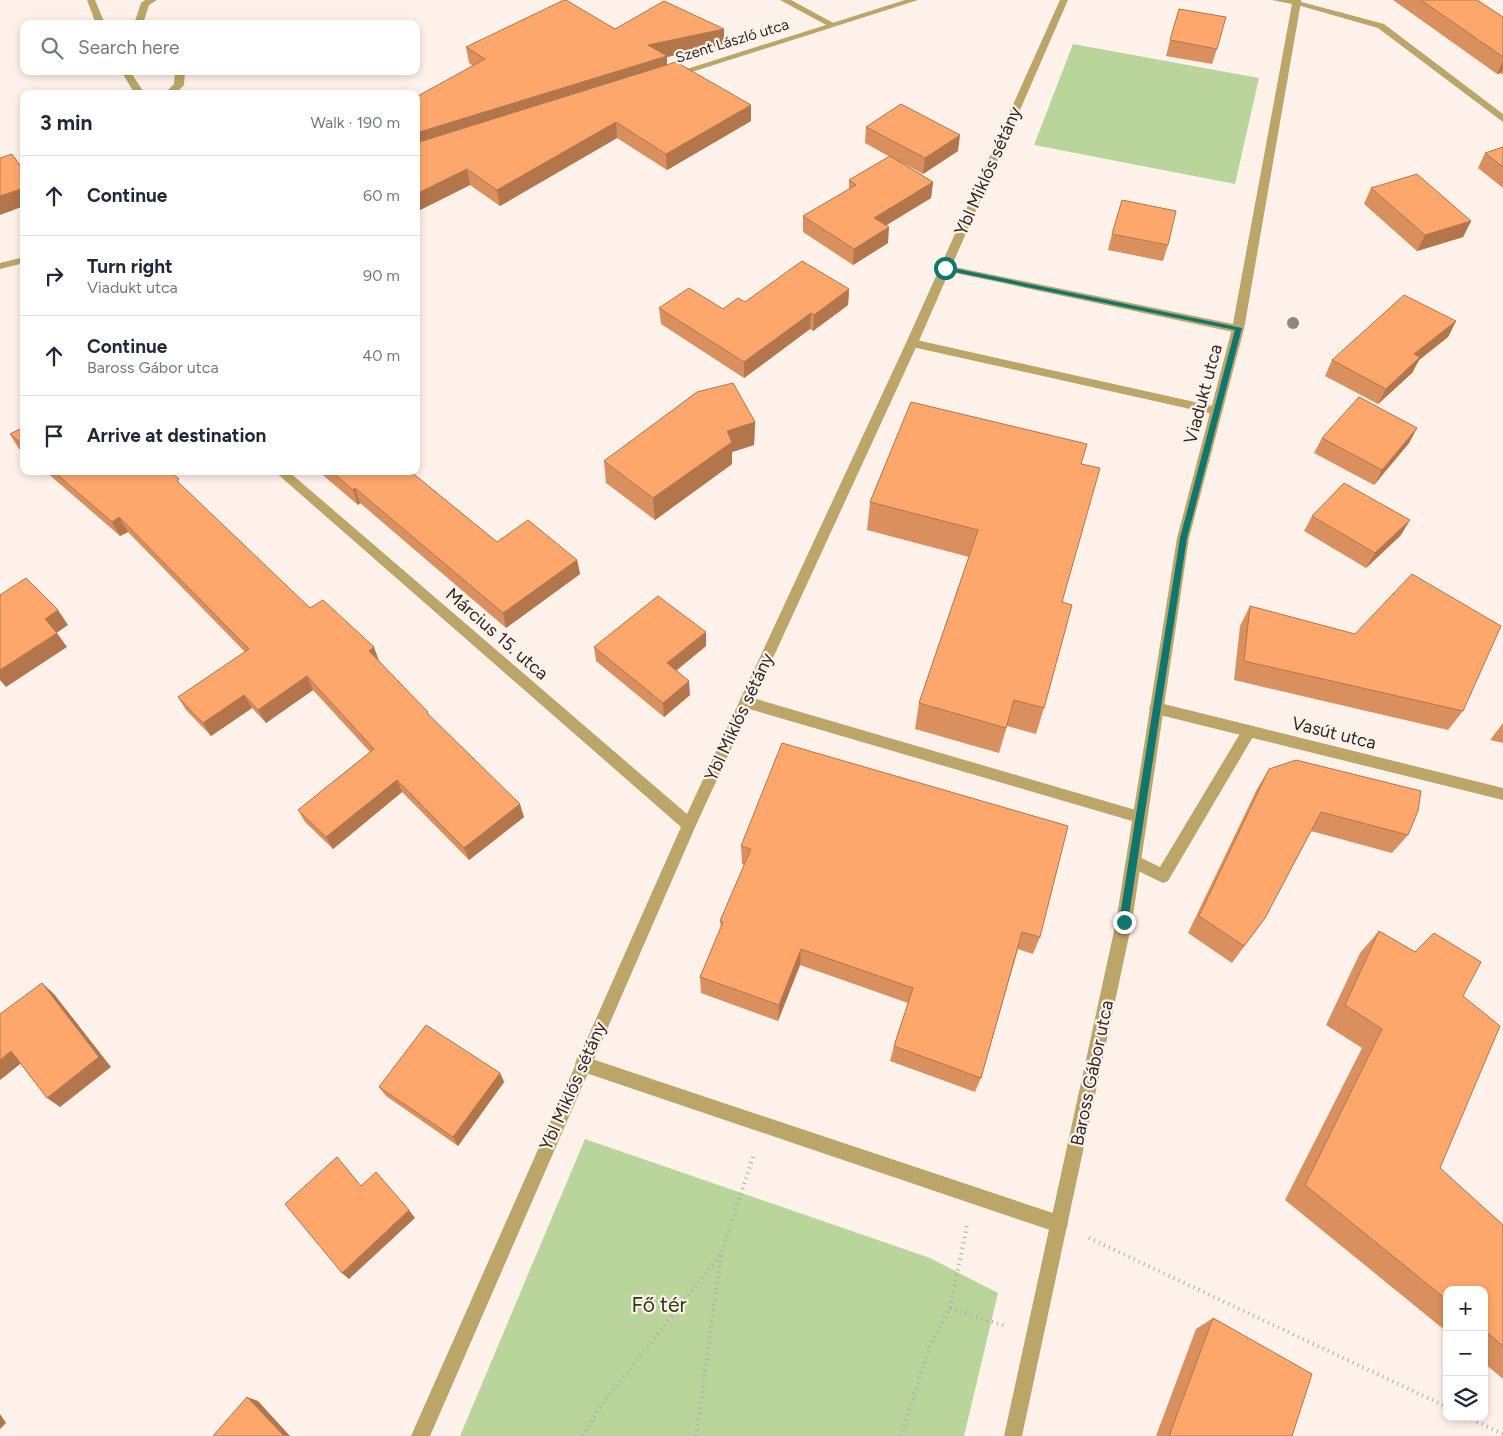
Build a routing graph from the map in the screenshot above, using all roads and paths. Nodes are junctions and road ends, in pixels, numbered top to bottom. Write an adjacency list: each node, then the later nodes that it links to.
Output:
1 (91, 0): 8 (street)
2 (154, 0): 9 (street)
3 (784, 0): 10 (street)
4 (914, 0): 10 (street, Szent László utca)
5 (1064, 0): 19 (street, Ybl Miklós sétány)
6 (1276, 0): 7 (street)
7 (1297, 1): 16 (street); 20 (street, Viadukt utca)
8 (100, 20)
9 (140, 20)
10 (833, 25): 13 (street, Szent László utca)
11 (128, 75): 14 (street)
12 (180, 75): 15 (street)
13 (661, 79)
14 (137, 90)
15 (173, 90)
16 (1503, 119)
17 (20, 261): 18 (street)
18 (0, 266)
19 (945, 268): 20 (street); 21 (street, Ybl Miklós sétány)
20 (1238, 328): 22 (street, Viadukt utca)
21 (912, 343): 22 (street); 24 (street, Ybl Miklós sétány)
22 (1217, 411): 25 (street, Viadukt utca)
23 (285, 475): 29 (street, Március 15. utca)
24 (746, 702): 28 (street); 29 (street, Ybl Miklós sétány)
25 (1156, 708): 26 (street, Vasút utca); 28 (street, Baross Gábor utca)
26 (1249, 731): 27 (street, Vasút utca); 30 (street)
27 (1503, 794)
28 (1140, 817): 30 (street, Baross Gábor utca)
29 (689, 825): 31 (street, Ybl Miklós sétány)
30 (1133, 861): 34 (street, Baross Gábor utca)
31 (583, 1064): 32 (street); 41 (street, Ybl Miklós sétány)
32 (763, 1124): 33 (street); 35 (path)
33 (973, 1196): 34 (street); 36 (path)
34 (1059, 1224): 37 (street, Baross Gábor utca); 38 (path)
35 (721, 1254): 42 (path); 43 (path)
36 (950, 1308): 37 (path); 44 (path)
37 (1034, 1335): 45 (street, Baross Gábor utca)
38 (1443, 1406)
39 (1476, 1421): 40 (path)
40 (1503, 1434)
41 (420, 1436)
42 (583, 1436)
43 (696, 1436)
44 (901, 1436)
45 (1013, 1436)

